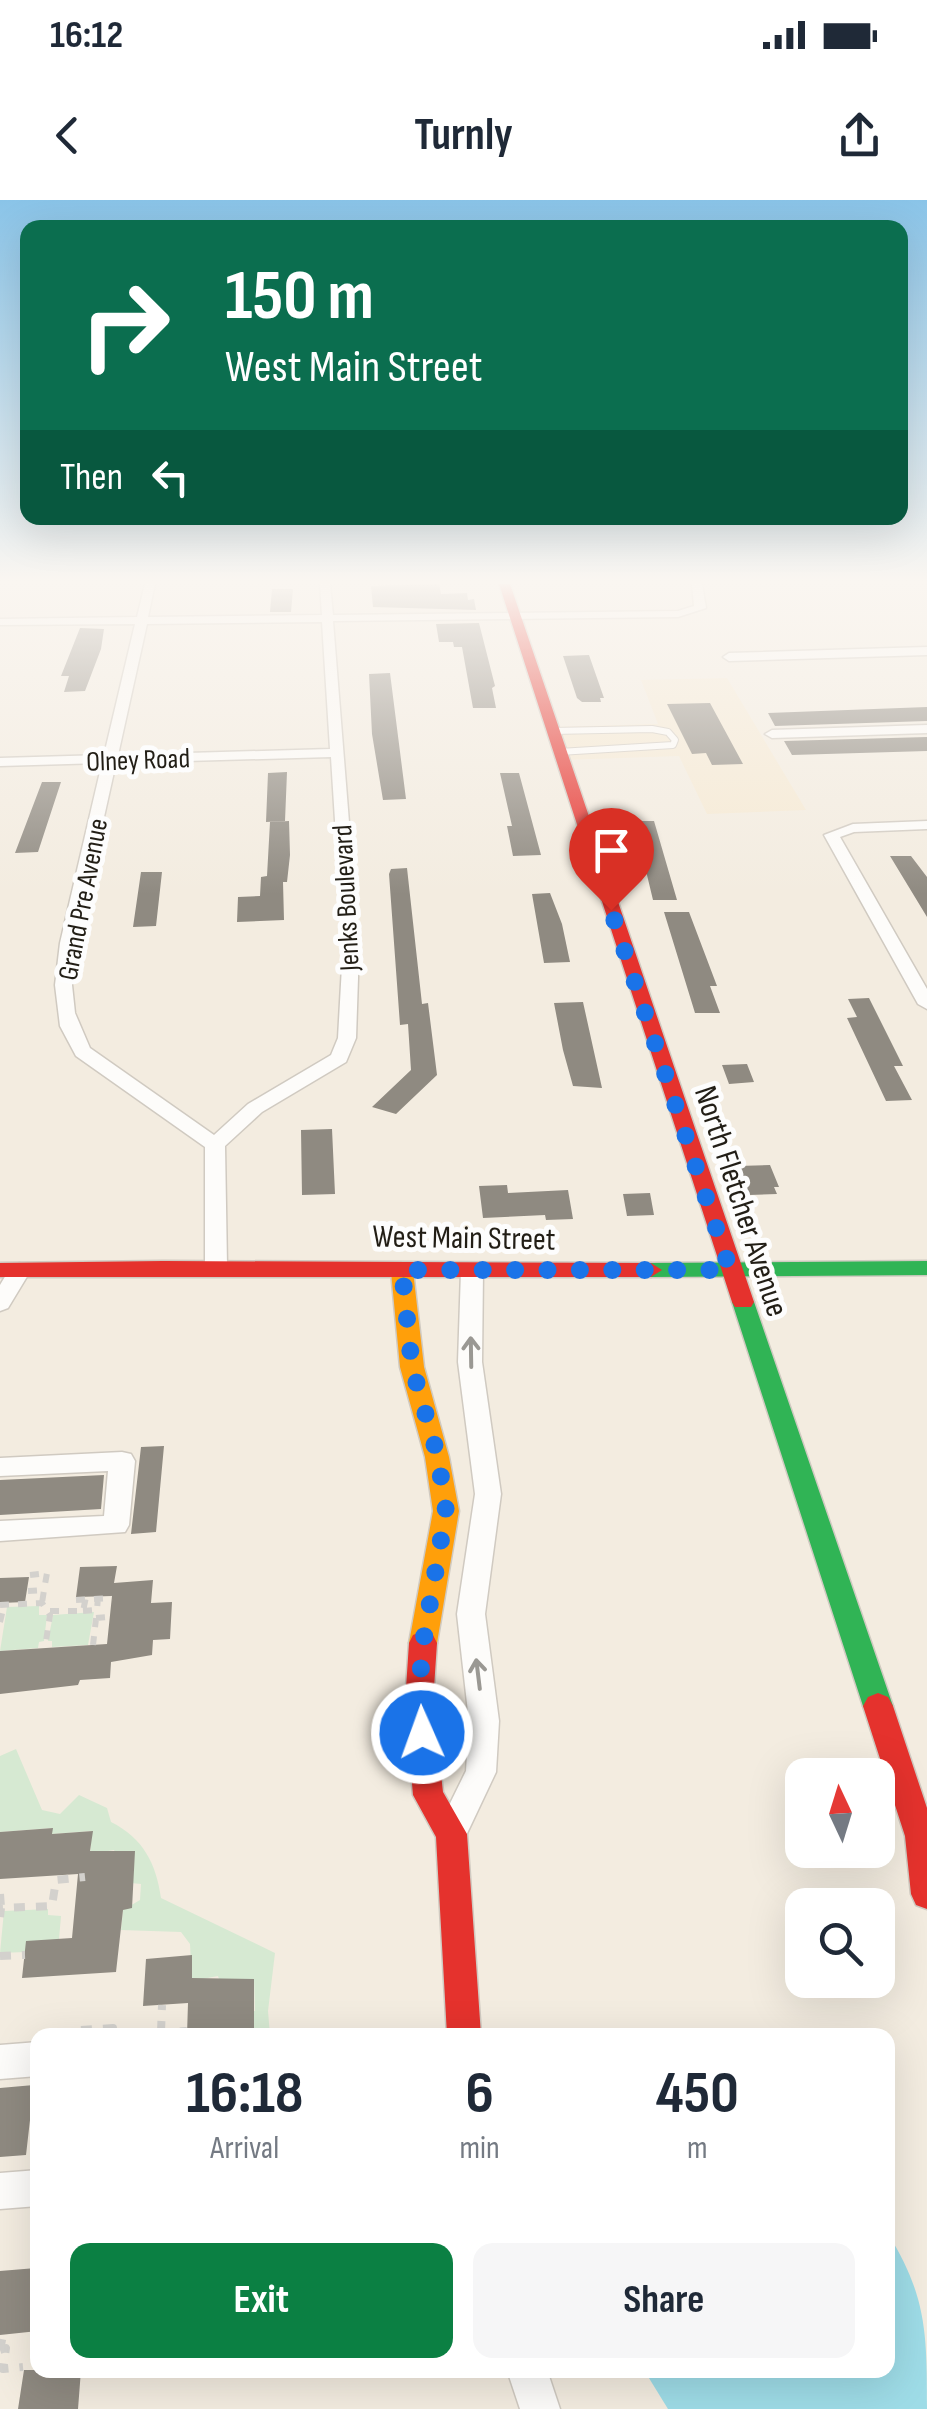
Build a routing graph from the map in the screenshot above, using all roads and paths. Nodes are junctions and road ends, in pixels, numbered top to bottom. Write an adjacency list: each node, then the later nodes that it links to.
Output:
1 (127, 687): 8 (street, Grand Pre Avenue)
2 (331, 687): 7 (street, Jenks Boulevard)
3 (538, 687): 6 (street, North Fletcher Avenue)
4 (927, 728): 5 (street)
5 (772, 734)
6 (556, 742): 6 (lane); 18 (street, North Fletcher Avenue)
7 (336, 753): 8 (street, Olney Road); 12 (street, Jenks Boulevard)
8 (111, 760): 9 (street, Olney Road); 12 (street, Grand Pre Avenue)
9 (0, 762)
10 (927, 825): 11 (street)
11 (927, 1004)
12 (215, 1145): 13 (street)
13 (216, 1266): 15 (street, West Main Street); 16 (street, West Main Street)
14 (927, 1268): 18 (street, West Main Street)
15 (10, 1270): 19 (street)
16 (402, 1270): 17 (street, West Main Street); 36 (street)
17 (472, 1270): 18 (street, West Main Street); 36 (street, one-way to 17)
18 (730, 1270): 39 (street, North Fletcher Avenue)
19 (0, 1303)
20 (0, 1466): 21 (street)
21 (0, 1532)
22 (30, 1575): 23 (path)
23 (44, 1590): 24 (path); 28 (path)
24 (28, 1591)
25 (98, 1598): 26 (path); 29 (path); 30 (path)
26 (112, 1598)
27 (2, 1605): 28 (path); 32 (path)
28 (44, 1606): 29 (path); 34 (path)
29 (83, 1611): 30 (path)
30 (96, 1614): 31 (path); 35 (path)
31 (109, 1617)
32 (1, 1622): 33 (path)
33 (0, 1632)
34 (46, 1641)
35 (93, 1645)
36 (450, 1834): 46 (street)
37 (85, 1877): 40 (path)
38 (1, 1891): 40 (path)
39 (927, 1894)
40 (1, 1908): 41 (path)
41 (0, 1916)
42 (25, 1955): 43 (path)
43 (0, 1956)
44 (162, 2005): 45 (path)
45 (161, 2028)
46 (464, 2028)
47 (30, 2060): 48 (street)
48 (0, 2062)
49 (30, 2189): 50 (street)
50 (0, 2191)
51 (3, 2334): 52 (path)
52 (0, 2350): 53 (path)
53 (23, 2367)
54 (530, 2378): 55 (street)
55 (540, 2409)

